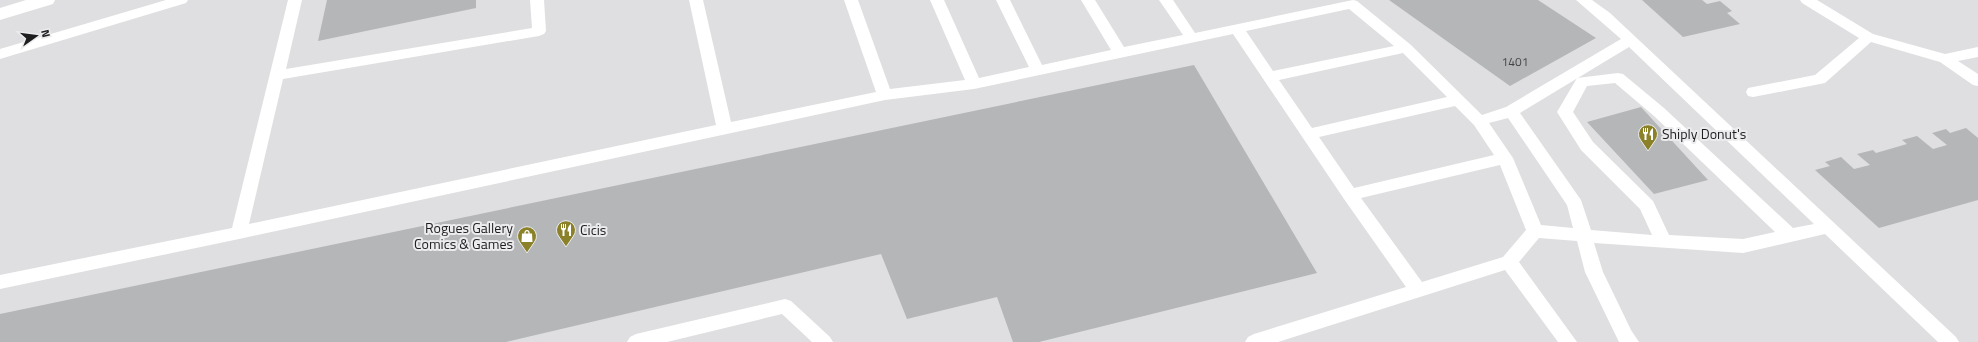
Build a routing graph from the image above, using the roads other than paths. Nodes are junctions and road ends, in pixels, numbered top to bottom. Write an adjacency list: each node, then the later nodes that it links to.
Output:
1 (46, 0): 14 (main road)
2 (181, 0): 21 (lane)
3 (295, 0): 25 (lane)
4 (537, 0): 25 (lane)
5 (696, 0): 34 (lane)
6 (851, 0): 30 (lane)
7 (937, 0): 28 (lane)
8 (1003, 0): 24 (lane)
9 (1088, 0): 22 (lane)
10 (1166, 0): 17 (lane)
11 (1582, 0): 18 (lane)
12 (1807, 0): 16 (lane)
13 (1349, 2): 15 (lane); 19 (lane)
14 (0, 14)
15 (1236, 29): 17 (lane); 26 (lane)
16 (1868, 36): 23 (lane); 29 (lane)
17 (1192, 38): 22 (lane)
18 (1630, 40): 32 (lane); 38 (lane)
19 (1406, 48): 26 (lane); 31 (lane)
20 (1978, 52): 23 (lane)
21 (0, 54)
22 (1120, 54): 24 (lane)
23 (1945, 59): 27 (lane)
24 (1038, 71): 28 (lane)
25 (277, 75): 40 (lane)
26 (1270, 77): 35 (lane)
27 (1978, 81)
28 (974, 84): 30 (lane)
29 (1753, 92)
30 (885, 95): 34 (lane)
31 (1458, 100): 33 (lane); 35 (lane)
32 (1511, 112): 33 (lane); 41 (lane)
33 (1479, 121): 36 (lane)
34 (725, 129): 40 (lane)
35 (1309, 134): 37 (lane)
36 (1505, 158): 37 (lane); 39 (lane)
37 (1350, 195): 46 (lane)
38 (1829, 227): 42 (lane); 52 (lane)
39 (1535, 231): 41 (lane); 44 (lane)
40 (239, 233): 45 (lane)
41 (1585, 236): 43 (lane); 51 (lane)
42 (1790, 236): 43 (lane); 43 (lane)
43 (1664, 242)
44 (1509, 262): 46 (lane); 50 (lane)
45 (0, 282)
46 (1419, 290): 49 (lane)
47 (636, 342): 48 (lane)
48 (824, 342)
49 (1254, 342)
50 (1568, 342)
51 (1630, 342)
52 (1950, 342)

